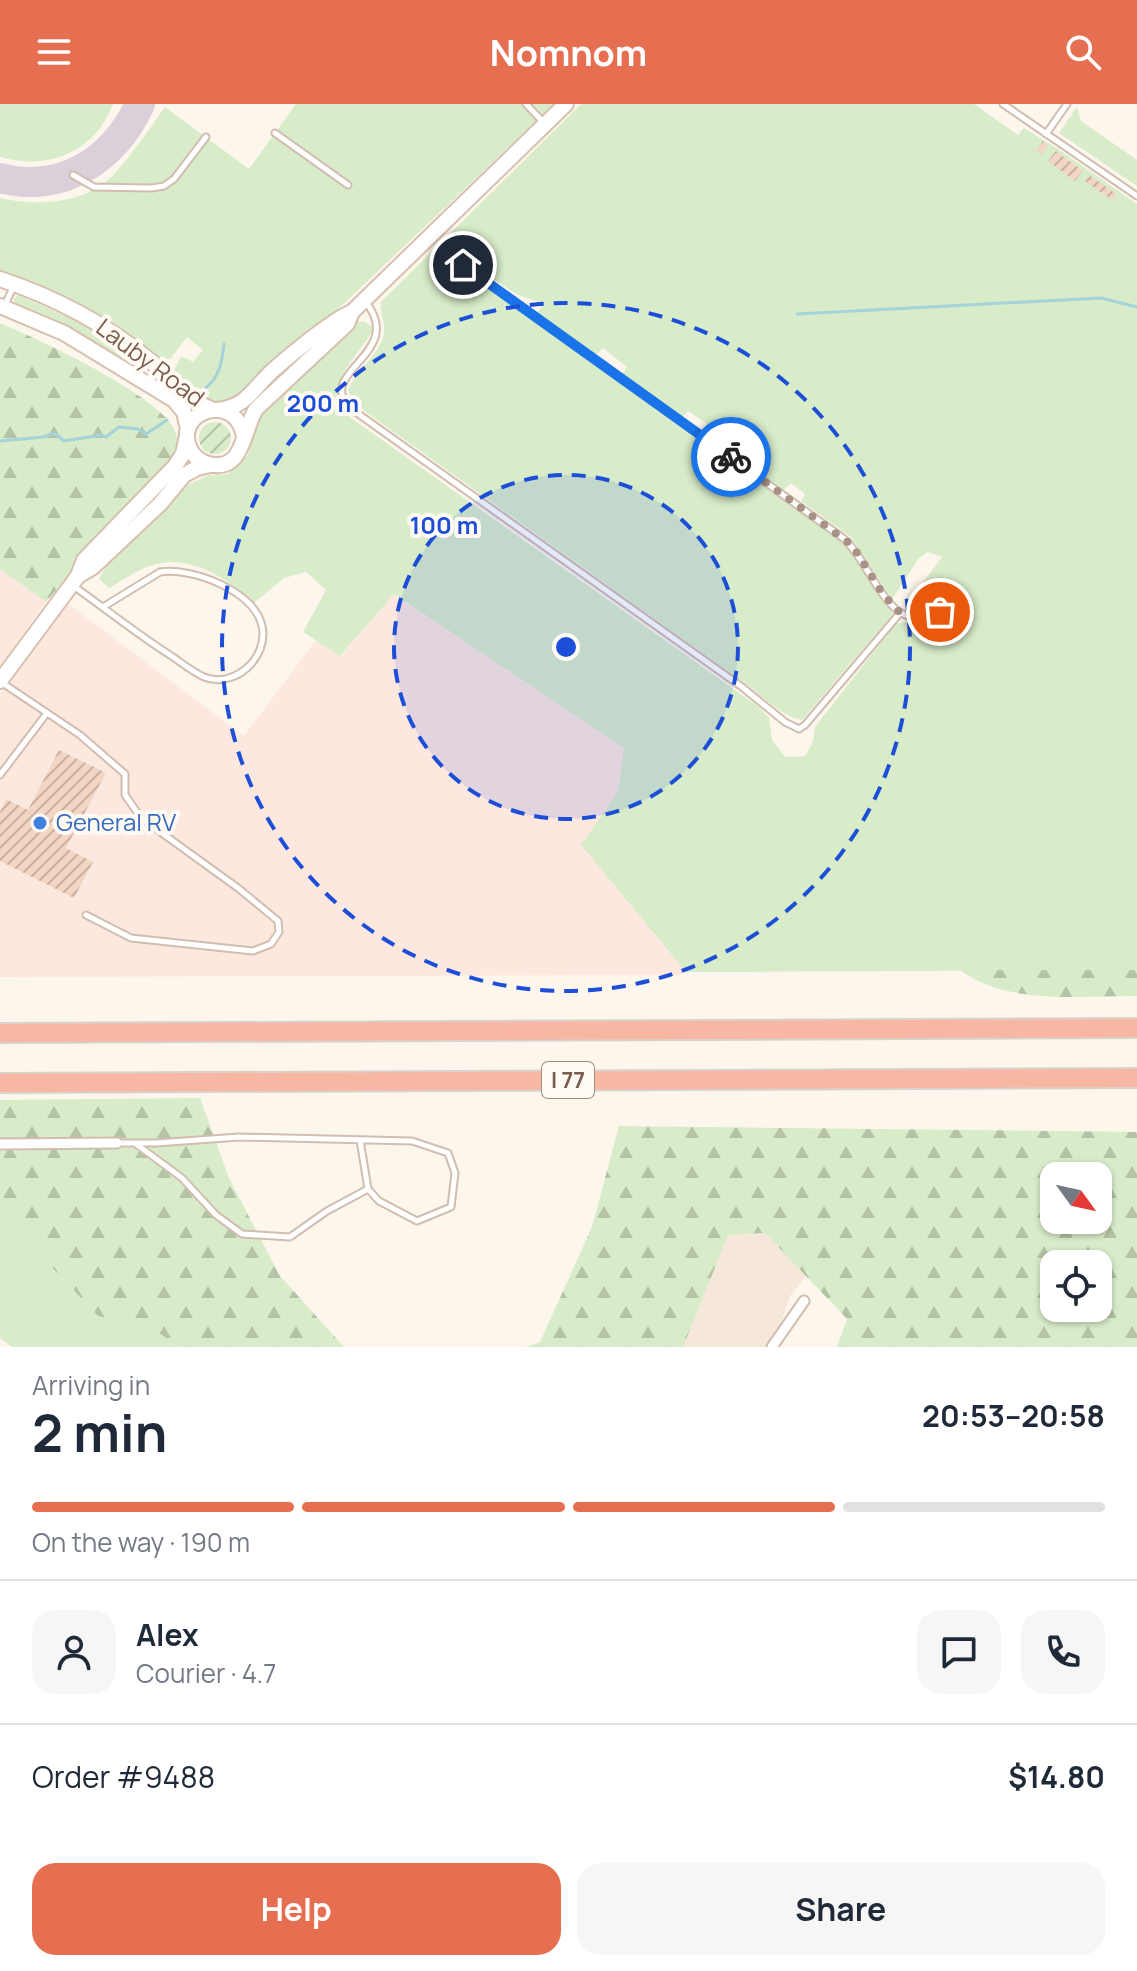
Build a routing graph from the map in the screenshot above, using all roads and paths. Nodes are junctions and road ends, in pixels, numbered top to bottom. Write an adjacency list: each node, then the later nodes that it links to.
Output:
1 (526, 104): 5 (lane)
2 (566, 104): 5 (main road)
3 (1003, 104): 7 (lane)
4 (1067, 104): 7 (lane)
5 (545, 124): 14 (main road)
6 (275, 133): 10 (lane)
7 (1046, 134): 11 (lane)
8 (206, 137): 9 (lane)
9 (73, 175)
10 (348, 185)
11 (1137, 196)
12 (463, 265): 24 (lane)
13 (7, 281): 15 (lane); 17 (main road, Lauby Road)
14 (364, 300): 16 (main road); 24 (lane)
15 (2, 307): 18 (main road, Lauby Road)
16 (352, 312): 17 (main road); 19 (main road)
17 (215, 410): 18 (main road); 19 (main road)
18 (188, 432): 20 (main road); 21 (main road)
19 (244, 437): 20 (main road)
20 (211, 465): 21 (main road)
21 (75, 580): 22 (lane); 25 (main road)
22 (103, 607): 22 (lane)
23 (940, 612): 24 (lane)
24 (900, 613)
25 (0, 681): 26 (lane)
26 (47, 713): 27 (lane); 29 (lane)
27 (2, 766): 28 (lane)
28 (0, 775)
29 (86, 915)
30 (1137, 1028): 31 (highway, I 77)
31 (0, 1033)
32 (1137, 1078): 33 (highway, I 77)
33 (0, 1083)
34 (360, 1140): 36 (lane); 38 (lane); 38 (lane)
35 (117, 1143): 36 (lane); 37 (street)
36 (134, 1143): 38 (lane)
37 (0, 1144)
38 (368, 1189)
39 (804, 1301): 40 (street)
40 (772, 1347)

